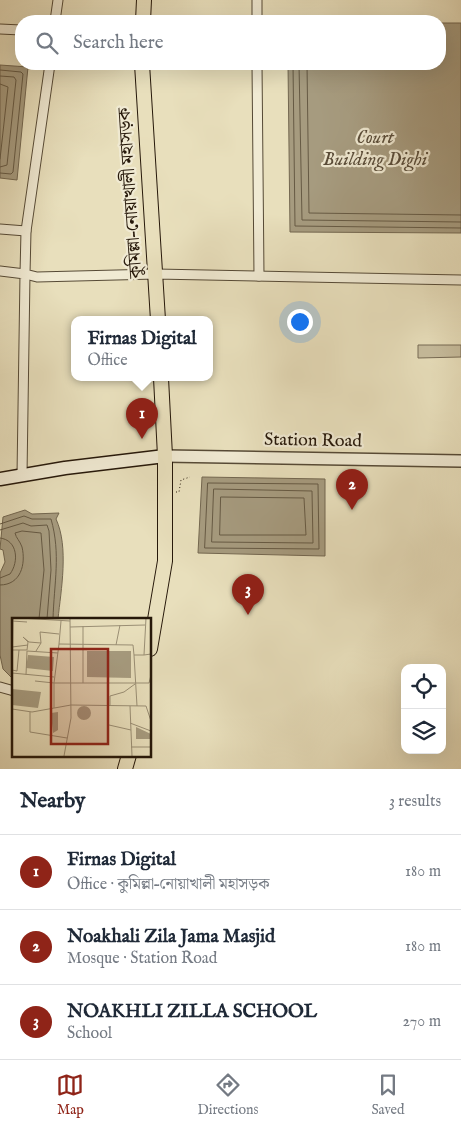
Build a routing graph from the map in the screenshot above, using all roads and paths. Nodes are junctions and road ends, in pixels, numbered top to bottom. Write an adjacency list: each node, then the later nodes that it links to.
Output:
1 (58, 0): 4 (street)
2 (144, 0): 5 (highway)
3 (257, 0): 6 (street)
4 (56, 15)
5 (143, 15)
6 (257, 15)
7 (0, 29): 8 (street)
8 (15, 30)
9 (49, 70): 13 (street)
10 (142, 70): 16 (highway, কুমিল্লা–নোয়াখালী মহাসড়ক)
11 (258, 70): 17 (street)
12 (0, 229): 13 (street)
13 (26, 231): 15 (street)
14 (0, 272): 15 (street)
15 (24, 274): 16 (street); 23 (street)
16 (156, 274): 17 (street); 19 (highway, কুমিল্লা–নোয়াখালী মহাসড়ক)
17 (259, 276): 18 (street)
18 (461, 280)
19 (158, 316)
20 (161, 381): 21 (highway)
21 (165, 456): 22 (street, Station Road); 23 (main road); 26 (highway)
22 (461, 461)
23 (22, 475): 25 (main road)
24 (190, 477): 26 (path)
25 (0, 479)
26 (166, 492): 27 (highway)
27 (151, 642)
28 (128, 756): 29 (highway)
29 (125, 769)

